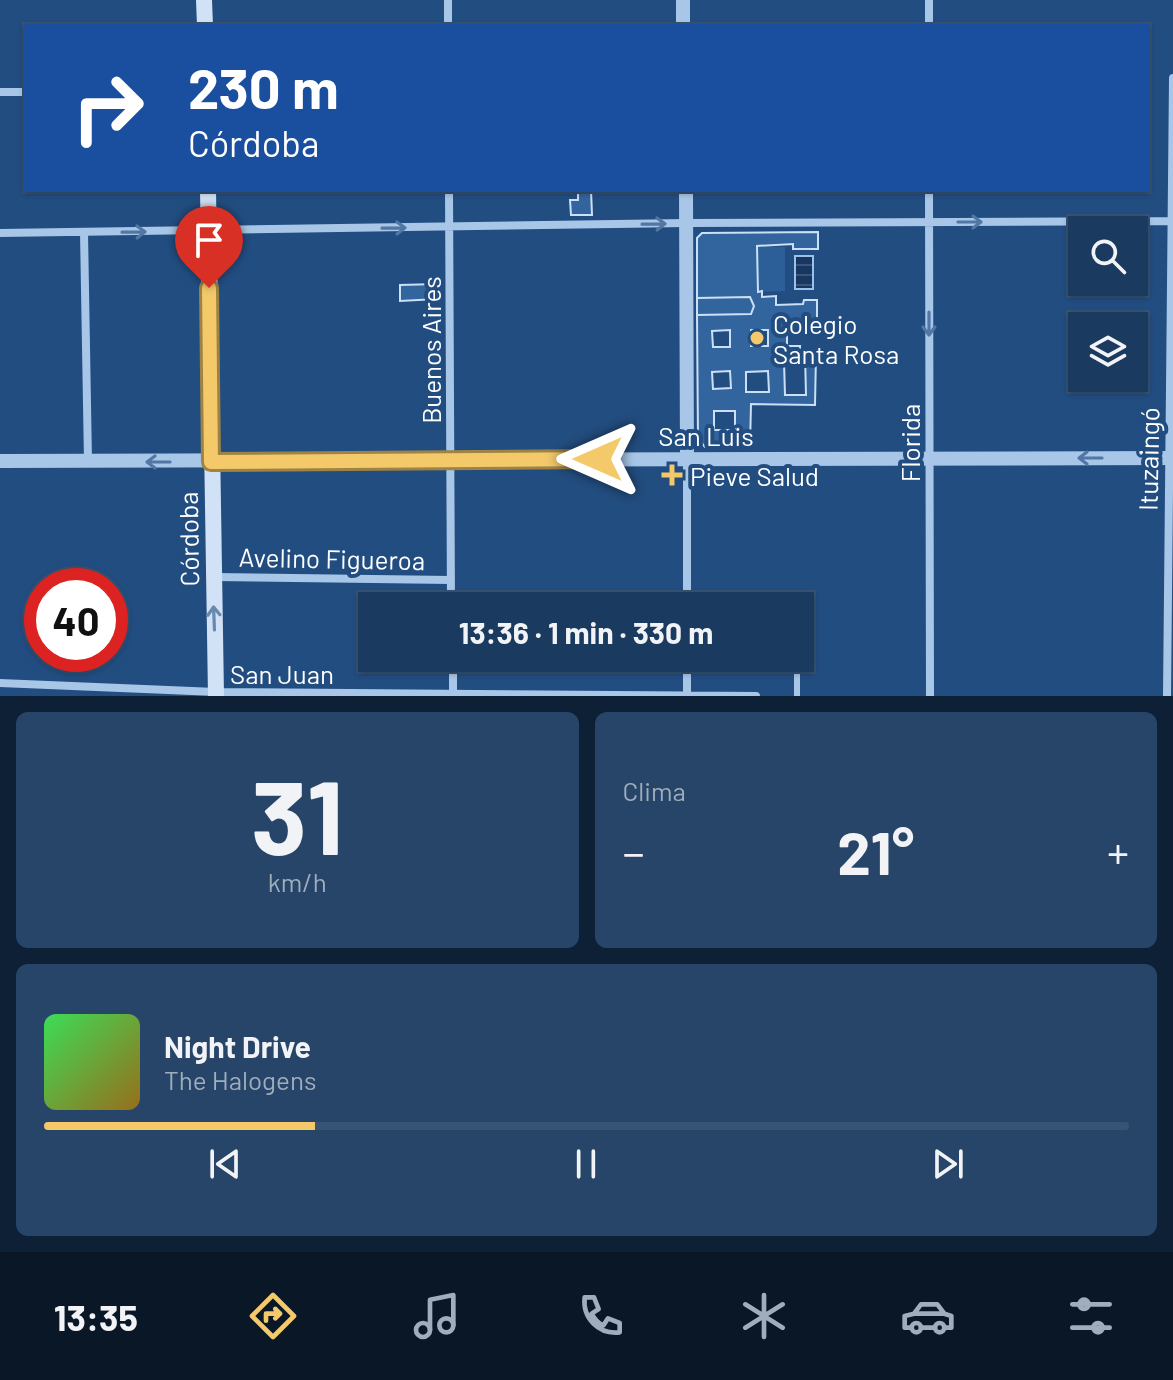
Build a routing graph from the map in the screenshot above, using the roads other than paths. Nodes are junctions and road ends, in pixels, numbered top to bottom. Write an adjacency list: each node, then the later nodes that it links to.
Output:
1 (204, 0): 5 (main road)
2 (448, 0): 6 (street)
3 (683, 0): 7 (street)
4 (929, 0): 8 (street)
5 (205, 24)
6 (448, 24)
7 (683, 24)
8 (929, 24)
9 (1173, 78): 16 (street, Ituzaingó)
10 (0, 92): 11 (street)
11 (24, 92)
12 (208, 192): 20 (main road, Córdoba)
13 (449, 192): 19 (street, Buenos Aires)
14 (686, 192): 18 (street)
15 (929, 192): 17 (street, Florida)
16 (1173, 221): 17 (street, one-way to 16); 23 (street, Ituzaingó)
17 (929, 222): 18 (street); 25 (street, Florida, one-way to 25)
18 (686, 223): 19 (street, one-way to 18); 24 (street)
19 (449, 227): 20 (street, one-way to 19); 26 (street, Buenos Aires)
20 (209, 231): 21 (street, one-way to 20); 29 (main road, Córdoba)
21 (84, 232): 22 (street); 28 (street)
22 (0, 233)
23 (1170, 458): 25 (street, San Luis, one-way to 25); 44 (street, Ituzaingó)
24 (687, 459): 25 (street, San Luis); 26 (street, San Luis); 33 (street)
25 (929, 459): 43 (street, Florida)
26 (451, 460): 29 (street, San Luis); 31 (street, Buenos Aires)
27 (0, 461): 28 (street, San Luis)
28 (88, 461): 29 (street, San Luis, one-way to 28)
29 (211, 462): 30 (main road, Córdoba)
30 (213, 577): 31 (street, Avelino Figueroa); 38 (main road, Córdoba, one-way to 30)
31 (451, 580): 32 (street, Buenos Aires)
32 (451, 592)
33 (687, 592)
34 (453, 672): 39 (street)
35 (687, 672): 40 (street)
36 (797, 672): 42 (lane)
37 (0, 683): 38 (street, San Juan)
38 (216, 694): 39 (street, San Juan)
39 (453, 695): 40 (street, San Juan)
40 (687, 695): 41 (street, San Juan)
41 (756, 696)
42 (797, 696)
43 (930, 696)
44 (1167, 696)

